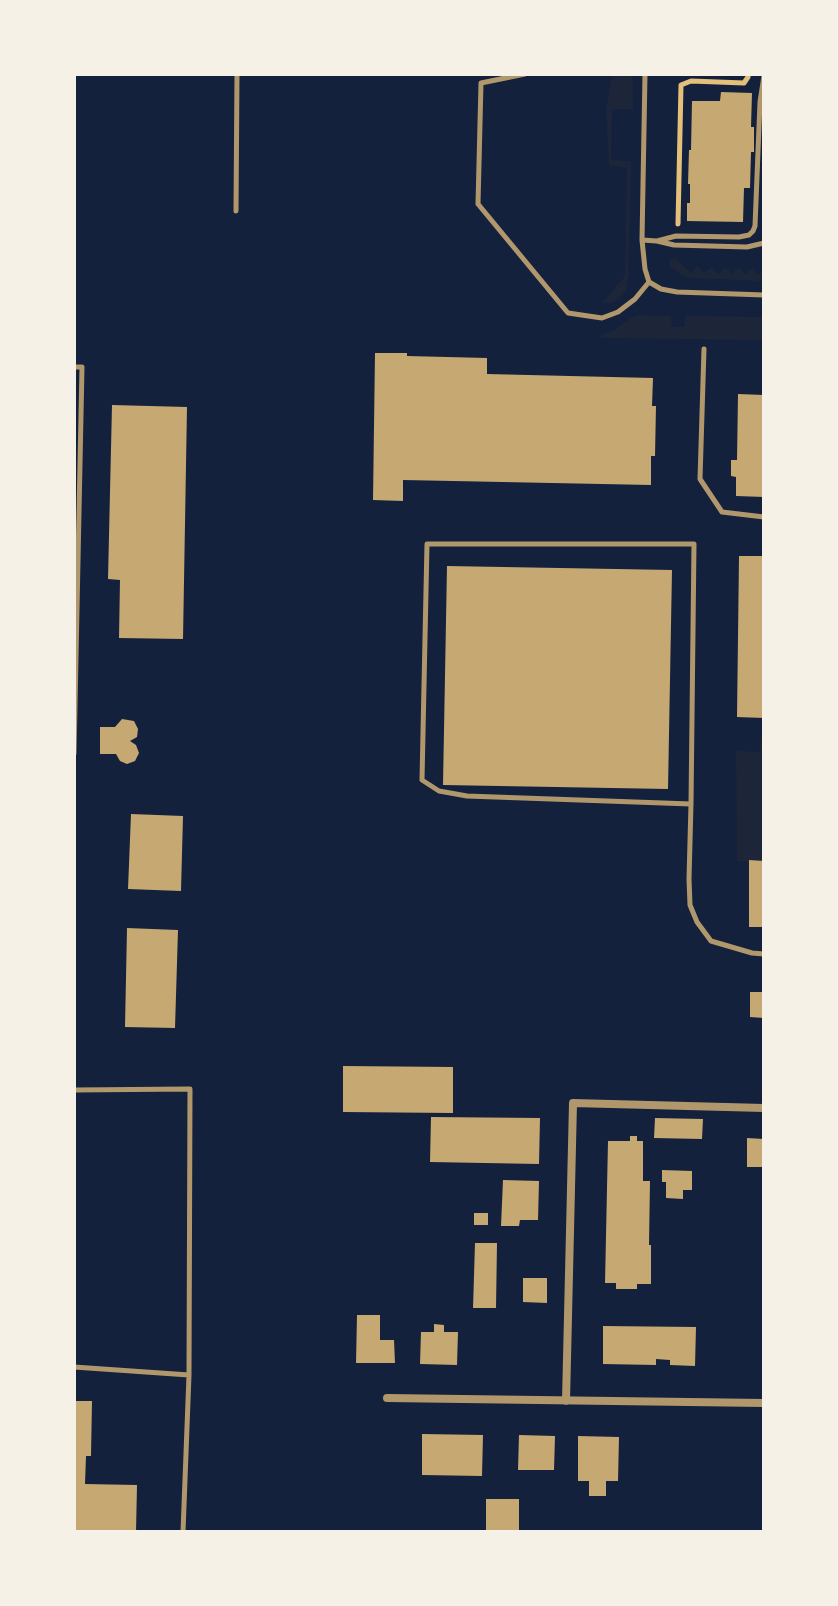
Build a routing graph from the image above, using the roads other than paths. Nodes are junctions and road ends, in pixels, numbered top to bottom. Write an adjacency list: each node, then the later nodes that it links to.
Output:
1 (237, 74): 5 (lane)
2 (525, 74): 9 (lane)
3 (645, 74): 6 (lane)
4 (764, 76): 7 (lane)
5 (236, 211)
6 (642, 240): 7 (lane); 9 (lane)
7 (657, 241): 8 (lane)
8 (764, 243)
9 (649, 282): 10 (lane)
10 (764, 295)
11 (704, 349): 13 (lane)
12 (74, 367): 14 (lane)
13 (764, 517)
14 (74, 754)
15 (691, 804): 15 (lane); 16 (lane)
16 (764, 954)
17 (74, 1090): 20 (lane)
18 (764, 1108): 22 (street)
19 (74, 1367): 20 (lane)
20 (189, 1375): 24 (lane)
21 (387, 1398): 22 (street)
22 (566, 1401): 23 (street)
23 (764, 1403)
24 (183, 1532)

